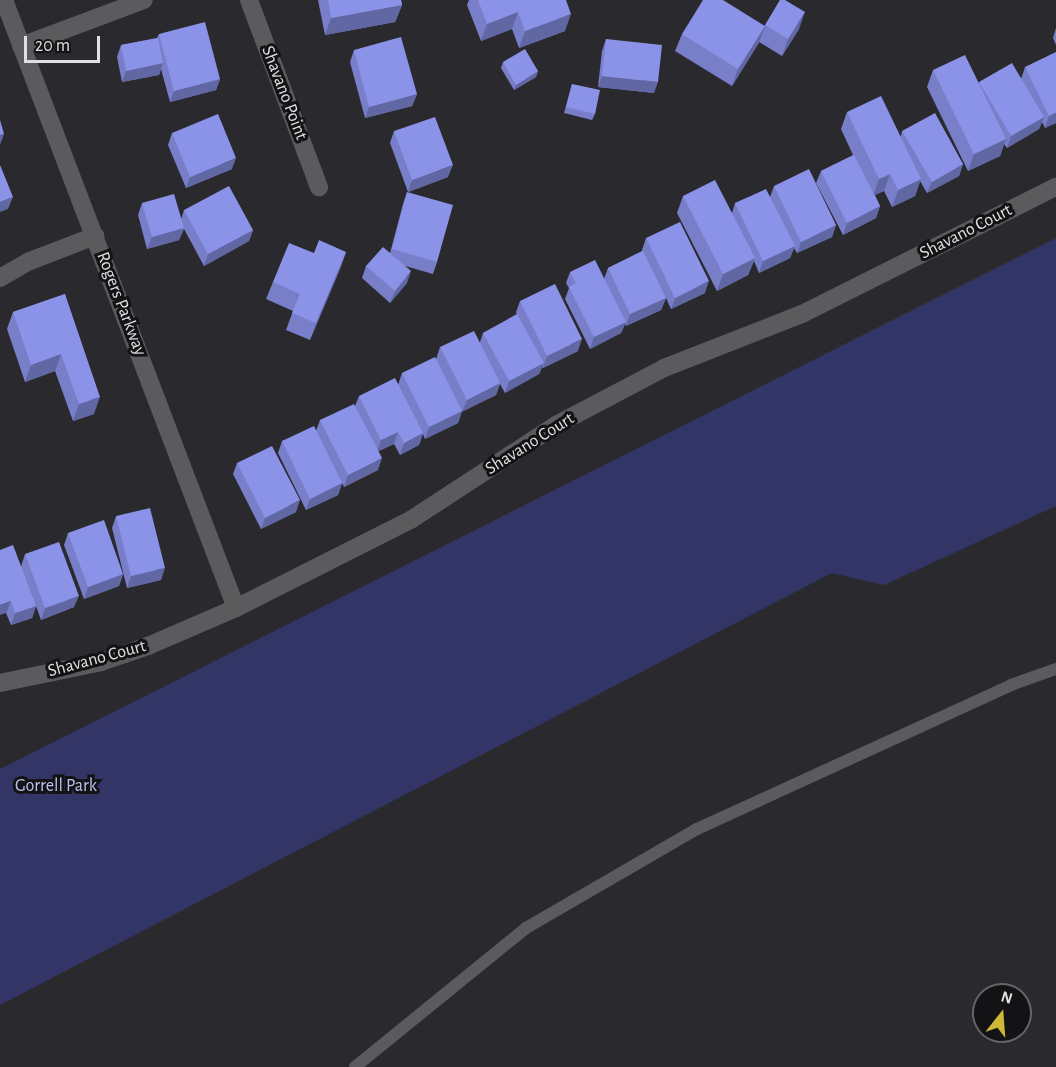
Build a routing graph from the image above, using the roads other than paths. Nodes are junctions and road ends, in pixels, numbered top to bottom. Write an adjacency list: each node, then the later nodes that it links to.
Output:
1 (4, 0): 4 (street, Rogers Parkway)
2 (144, 0): 4 (street)
3 (249, 0): 5 (street, Shavano Point)
4 (21, 46): 7 (street, Rogers Parkway)
5 (319, 187)
6 (1056, 187): 9 (street, Shavano Court)
7 (95, 236): 8 (street); 9 (street, Rogers Parkway)
8 (0, 278)
9 (236, 608): 11 (street, Shavano Court)
10 (1056, 669): 12 (lane)
11 (0, 683)
12 (355, 1067)

